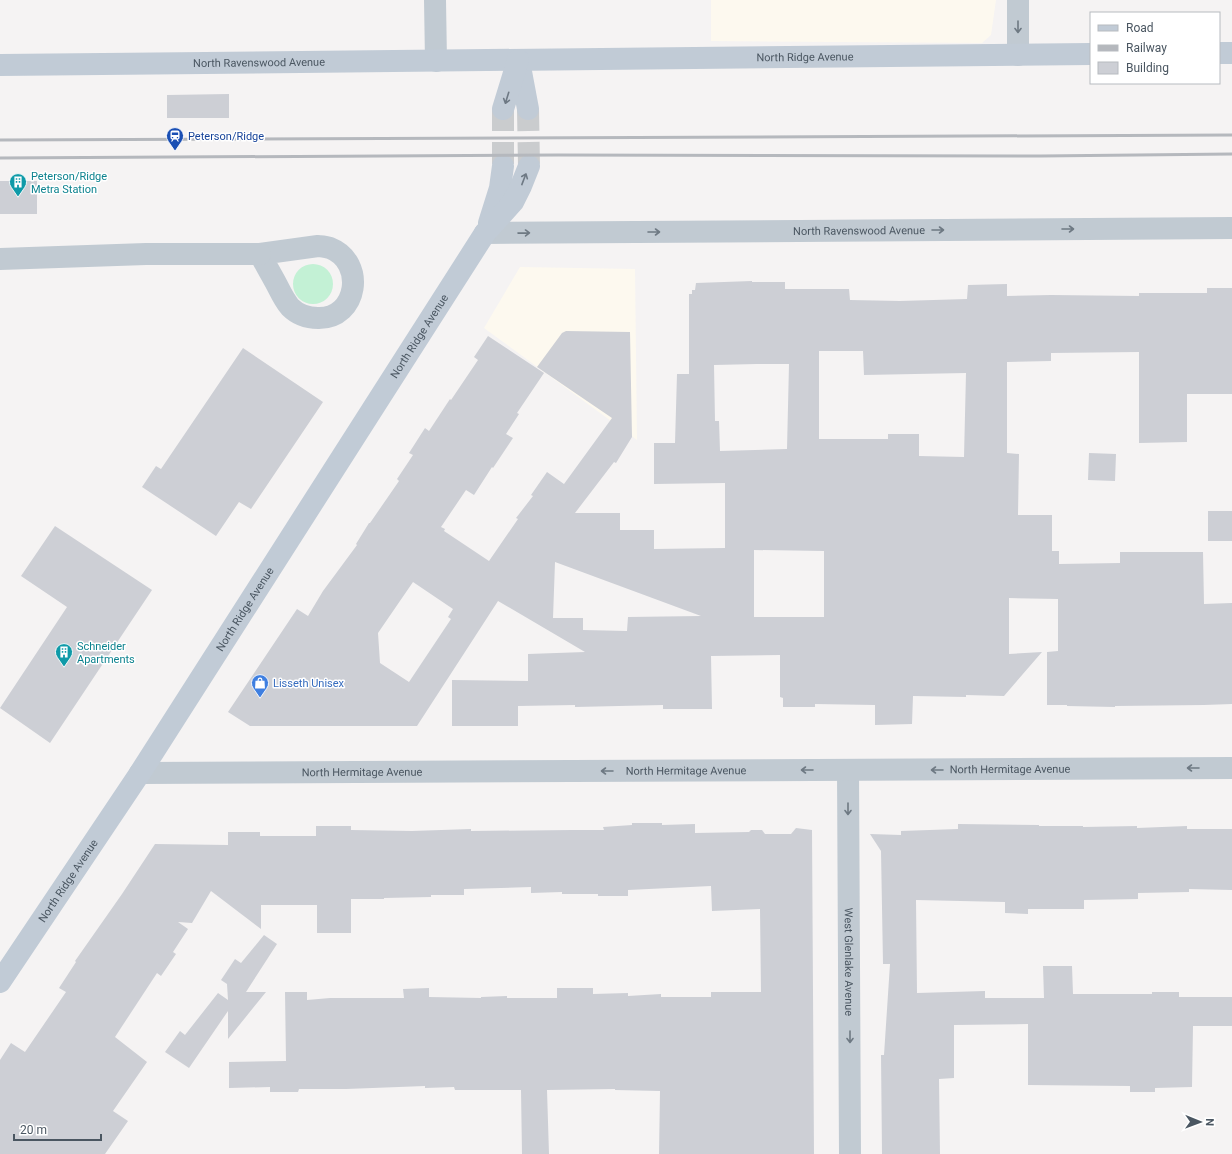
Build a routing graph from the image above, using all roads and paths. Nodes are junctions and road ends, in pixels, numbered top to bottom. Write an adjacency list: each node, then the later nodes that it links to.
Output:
1 (435, 0): 8 (street)
2 (1018, 0): 6 (street, one-way to 6)
3 (1220, 53): 4 (main road)
4 (1232, 53)
5 (1090, 54): 6 (main road, North Ridge Avenue)
6 (1018, 55): 7 (main road, North Ridge Avenue)
7 (518, 60): 8 (main road, North Ravenswood Avenue); 10 (main road, one-way to 10); 11 (main road)
8 (436, 61): 9 (main road, North Ravenswood Avenue)
9 (0, 65)
10 (503, 109)
11 (528, 109)
12 (504, 166): 15 (main road, North Ridge Avenue)
13 (529, 166): 15 (main road, North Ridge Avenue, one-way to 13)
14 (1232, 228): 15 (street, North Ravenswood Avenue, one-way to 14)
15 (485, 233): 20 (main road, North Ridge Avenue)
16 (260, 254): 17 (street)
17 (0, 259)
18 (1232, 768): 19 (street, North Hermitage Avenue, one-way to 19)
19 (848, 770): 20 (street, North Hermitage Avenue, one-way to 20); 22 (street, West Glenlake Avenue, one-way to 22)
20 (140, 773): 21 (main road, North Ridge Avenue)
21 (0, 982)
22 (850, 1154)

